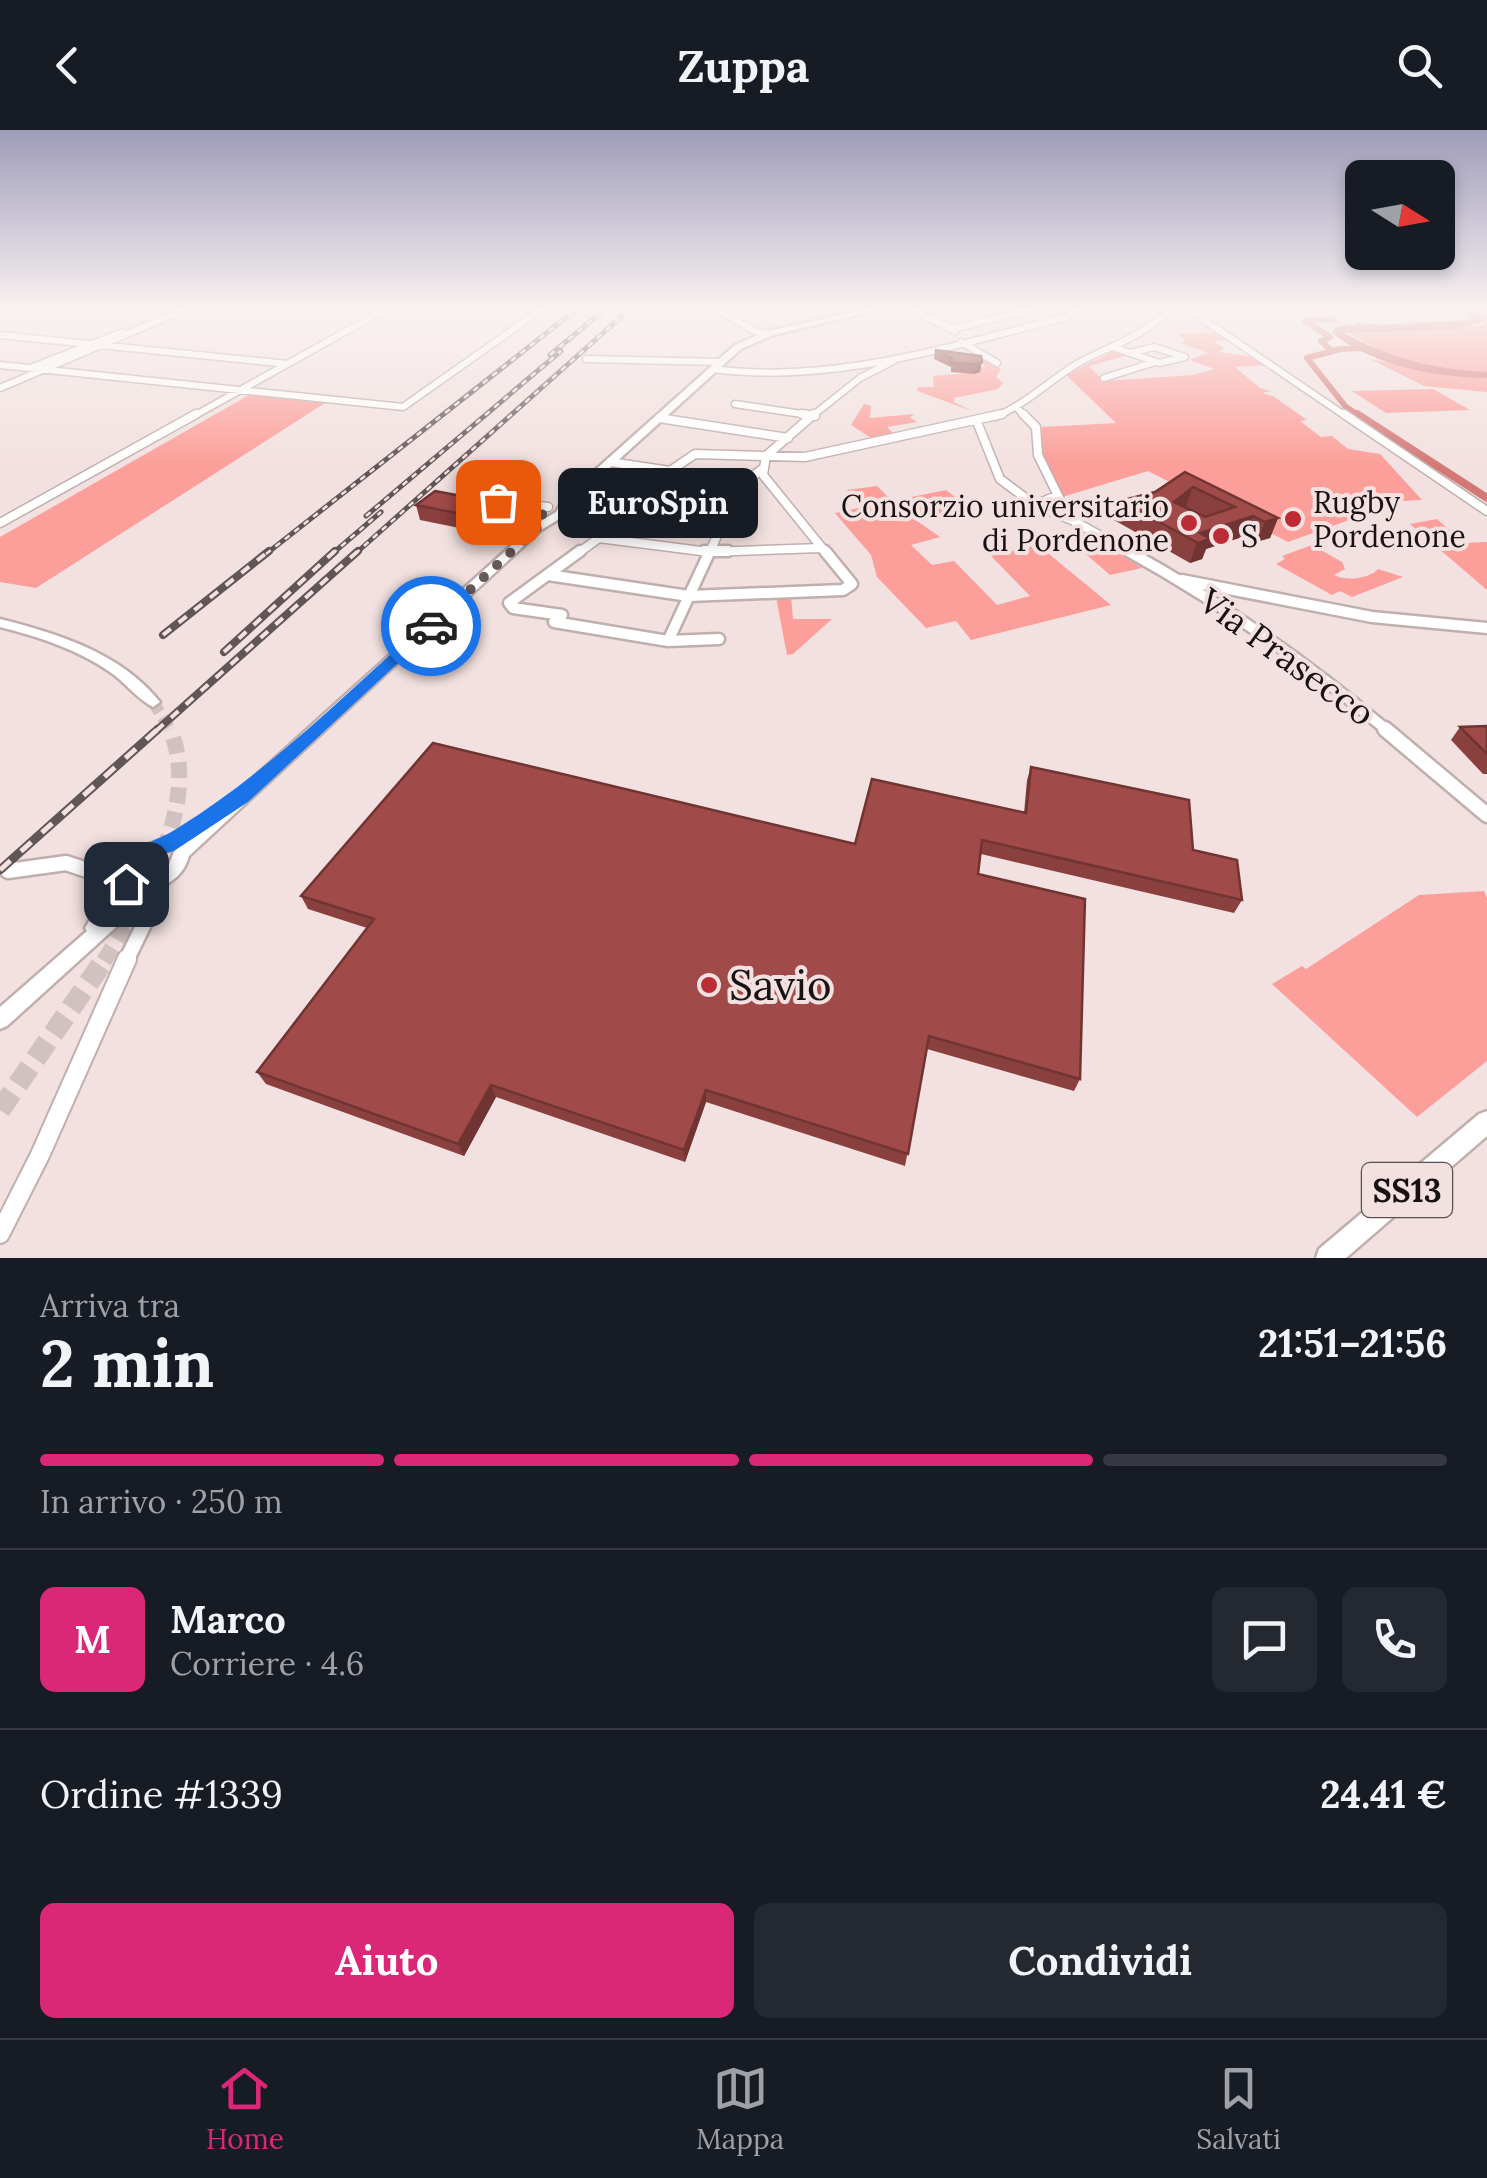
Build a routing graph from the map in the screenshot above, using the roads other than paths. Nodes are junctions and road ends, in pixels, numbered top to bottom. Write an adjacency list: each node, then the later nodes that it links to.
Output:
1 (45, 362): 16 (street)
2 (70, 362): 18 (street)
3 (264, 362): 14 (street)
4 (292, 362): 14 (street)
5 (471, 362): 21 (street)
6 (705, 362): 7 (street)
7 (721, 362): 17 (main road)
8 (880, 362): 17 (street)
9 (891, 362): 24 (street)
10 (1083, 362): 23 (street)
11 (1156, 362): 12 (street); 19 (street)
12 (1174, 362)
13 (1266, 362): 35 (street)
14 (288, 364): 21 (street)
15 (0, 365): 16 (street)
16 (30, 368): 18 (street); 20 (street)
17 (713, 369): 25 (main road)
18 (50, 370): 20 (street); 21 (street)
19 (1104, 378)
20 (0, 386)
21 (240, 391): 38 (street)
22 (735, 404): 24 (street)
23 (1017, 408): 26 (street); 32 (street, Via Prasecco)
24 (815, 416): 27 (street)
25 (658, 418): 27 (street); 29 (main road)
26 (977, 422): 28 (street); 34 (street, Via Prasecco)
27 (788, 438): 28 (street)
28 (766, 456): 30 (street); 31 (street)
29 (610, 462): 31 (street); 36 (main road)
30 (762, 468): 40 (street); 41 (street)
31 (670, 471): 39 (street)
32 (1056, 496): 34 (street); 37 (street, Via Prasecco)
33 (498, 502): 36 (street)
34 (1035, 505): 37 (street, Via Prasecco)
35 (1487, 511)
36 (545, 513): 51 (main road)
37 (1072, 520): 43 (street, Via Prasecco)
38 (0, 523)
39 (599, 538): 41 (street); 42 (street)
40 (821, 548): 41 (street); 44 (street)
41 (708, 552): 44 (street)
42 (548, 575): 44 (street); 48 (street)
43 (1178, 579): 46 (street); 50 (street, Via Prasecco)
44 (689, 596): 48 (street)
45 (0, 623): 49 (main road)
46 (1487, 628)
47 (719, 638): 48 (street)
48 (668, 641)
49 (153, 702)
50 (1487, 815)
51 (174, 849): 53 (main road); 54 (main road)
52 (8, 871): 53 (street)
53 (125, 873): 54 (main road); 56 (main road)
54 (151, 885): 56 (main road)
55 (149, 914): 59 (street)
56 (79, 950): 57 (main road)
57 (0, 1020)
58 (1487, 1122): 60 (main road, SS13)
59 (0, 1234)
60 (1328, 1258)

